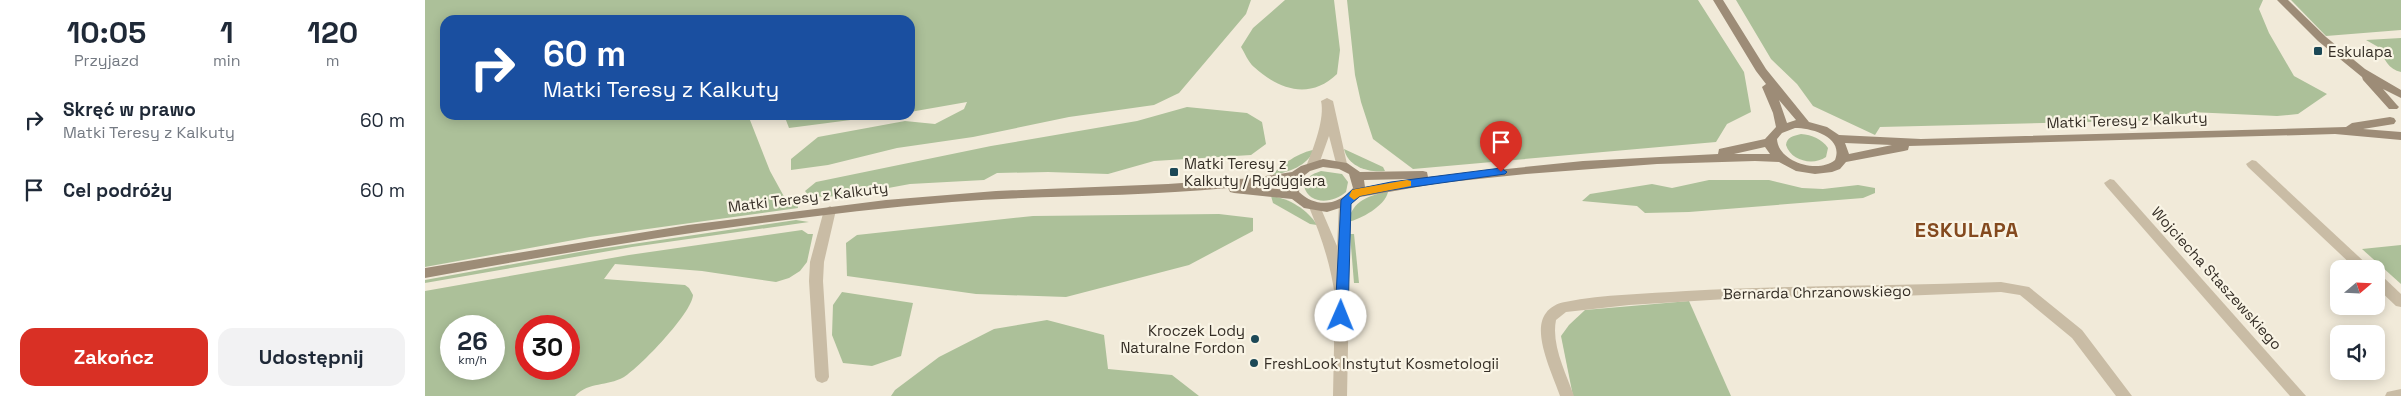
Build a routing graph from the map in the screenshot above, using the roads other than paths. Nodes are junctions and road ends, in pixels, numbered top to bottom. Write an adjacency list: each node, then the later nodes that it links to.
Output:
1 (1718, 0): 3 (street)
2 (2282, 0): 4 (street)
3 (1761, 71): 8 (street); 9 (street)
4 (2361, 71): 5 (street); 6 (street)
5 (2401, 95)
6 (2397, 106): 7 (street)
7 (2390, 121): 10 (street, Matki Teresy z Kalkuty); 11 (street)
8 (1805, 124): 9 (street); 13 (street)
9 (1782, 127): 14 (street)
10 (2335, 130): 12 (street, Matki Teresy z Kalkuty); 15 (street, Matki Teresy z Kalkuty)
11 (2401, 132)
12 (2401, 136)
13 (1837, 139): 15 (street, Matki Teresy z Kalkuty); 18 (street)
14 (1770, 142): 16 (street); 17 (street)
15 (1921, 143): 18 (street, Matki Teresy z Kalkuty)
16 (1694, 157): 17 (street); 22 (street)
17 (1780, 158): 18 (street)
18 (1843, 159)
19 (1313, 164): 20 (street); 20 (street); 23 (street)
20 (1341, 164): 24 (street)
21 (2252, 164): 32 (street)
22 (1466, 175): 24 (street); 27 (street)
23 (1296, 176): 26 (street, Matki Teresy z Kalkuty); 28 (street)
24 (1358, 176): 27 (street)
25 (2110, 182): 42 (street, Wojciecha Staszewskiego)
26 (1199, 186): 28 (street, Matki Teresy z Kalkuty); 31 (street, Matki Teresy z Kalkuty)
27 (1356, 193): 29 (street)
28 (1295, 195): 30 (street)
29 (1345, 203): 30 (street); 34 (street)
30 (1315, 207): 34 (street)
31 (831, 210): 33 (street, Matki Teresy z Kalkuty); 37 (street)
32 (2355, 260)
33 (425, 274)
34 (1341, 284): 39 (street)
35 (2385, 287): 36 (street)
36 (2401, 302)
37 (822, 377)
38 (2401, 395): 43 (street)
39 (1339, 396)
40 (1567, 396): 41 (street, Bernarda Chrzanowskiego)
41 (2125, 396)
42 (2299, 396)
43 (2391, 396)

